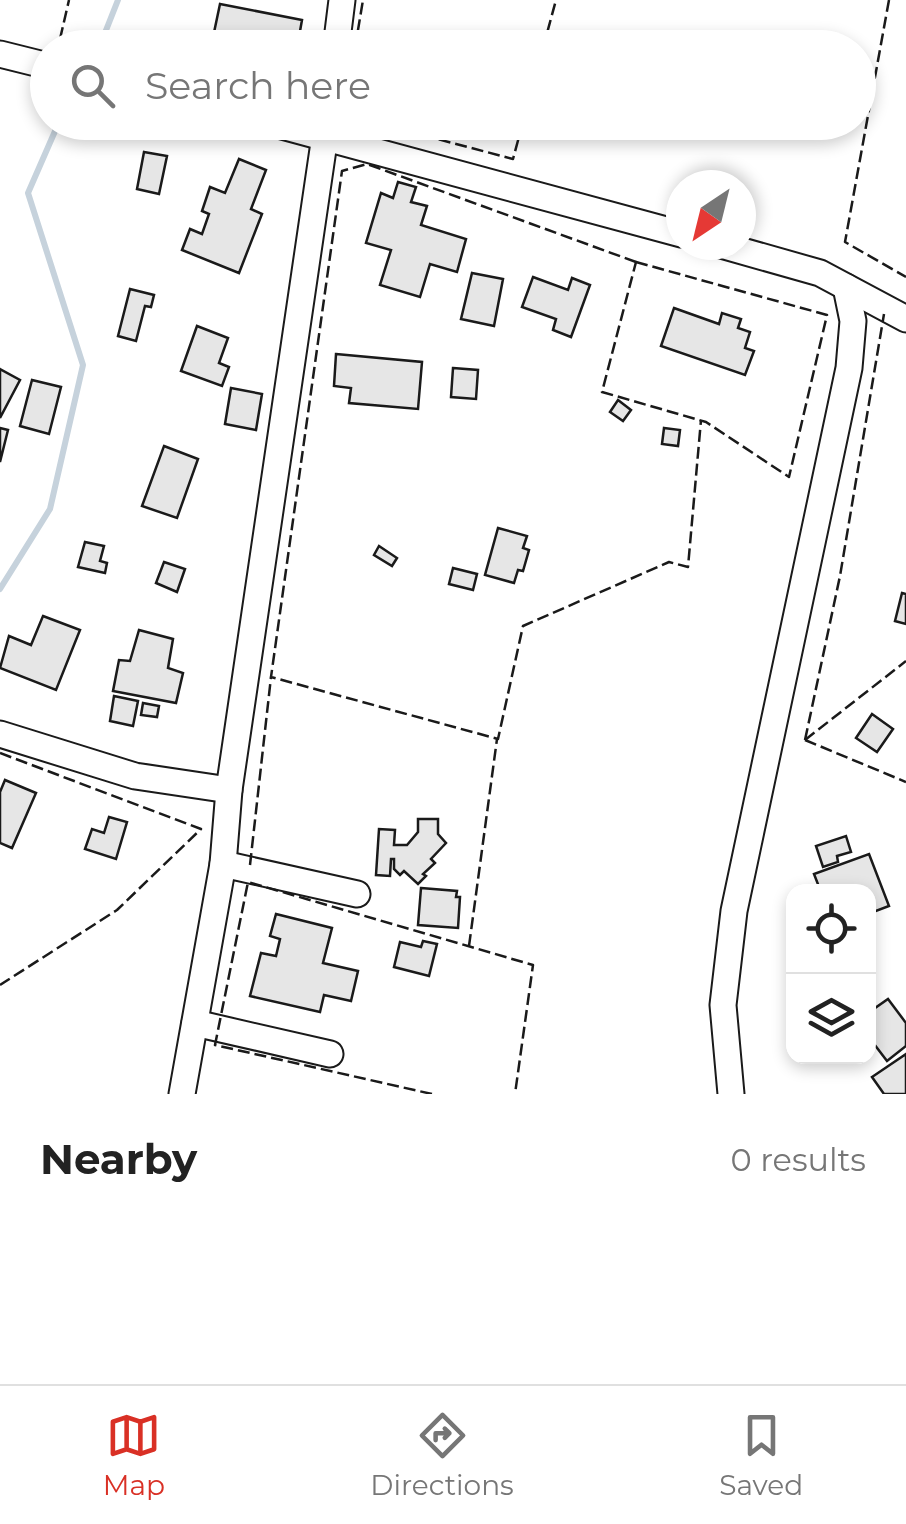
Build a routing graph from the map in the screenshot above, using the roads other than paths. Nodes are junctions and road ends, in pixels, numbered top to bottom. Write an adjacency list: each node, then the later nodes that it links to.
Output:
1 (342, 0): 2 (street)
2 (338, 30)
3 (0, 54): 4 (street)
4 (30, 62)
5 (325, 140): 12 (street)
6 (360, 140): 7 (street)
7 (666, 230)
8 (756, 255): 9 (street)
9 (846, 287): 10 (street); 18 (street)
10 (906, 318)
11 (0, 734): 12 (street)
12 (229, 790): 13 (street)
13 (223, 864): 14 (street); 15 (street)
14 (357, 894)
15 (195, 1024): 16 (street); 17 (street)
16 (330, 1054)
17 (182, 1094)
18 (731, 1094)

